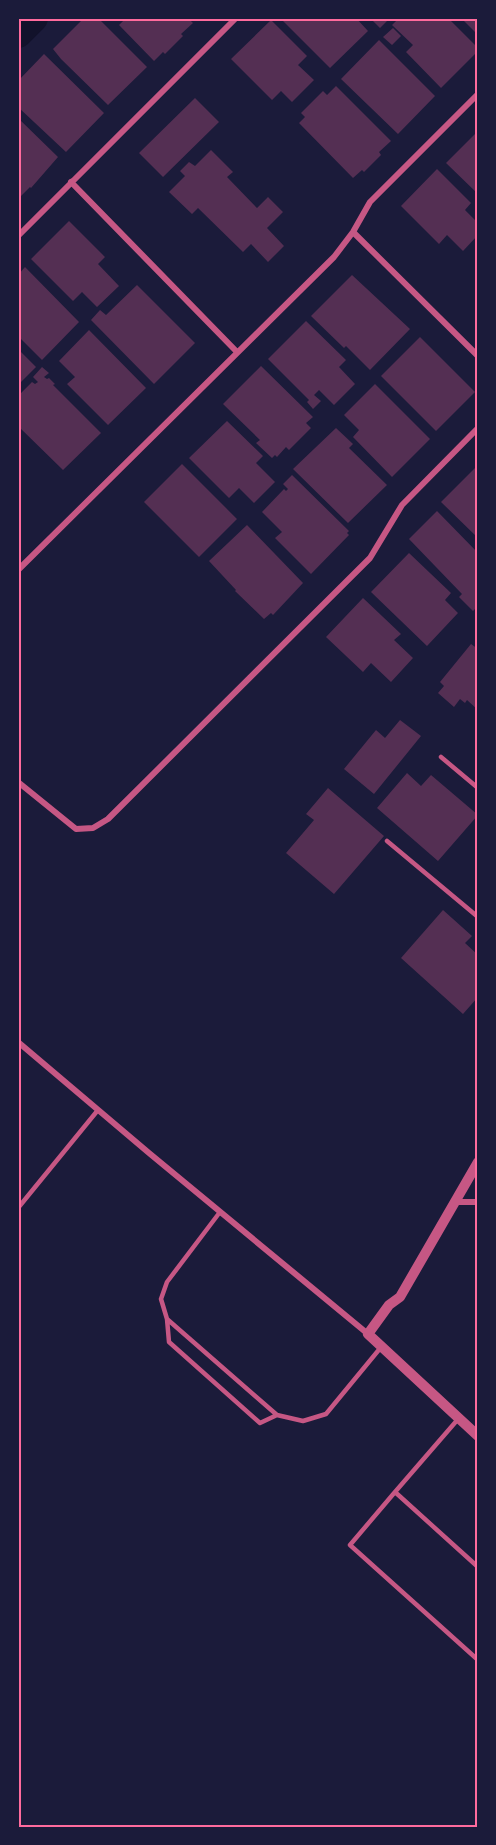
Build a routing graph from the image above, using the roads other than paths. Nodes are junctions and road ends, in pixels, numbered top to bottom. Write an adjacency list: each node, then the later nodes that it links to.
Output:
1 (236, 18): 3 (street)
2 (478, 94): 4 (street)
3 (71, 182): 5 (street); 6 (street)
4 (353, 232): 6 (street); 7 (street)
5 (18, 236)
6 (237, 352): 9 (street)
7 (478, 356)
8 (478, 428): 11 (street)
9 (18, 570)
10 (441, 757): 12 (lane)
11 (18, 782)
12 (478, 788)
13 (387, 841): 14 (lane)
14 (478, 917)
15 (18, 1042): 16 (street)
16 (98, 1110): 20 (lane); 21 (street)
17 (478, 1162): 18 (street)
18 (454, 1202): 19 (street); 23 (street)
19 (478, 1202)
20 (18, 1208)
21 (220, 1212): 22 (lane); 23 (street)
22 (167, 1319): 25 (lane); 25 (lane)
23 (368, 1334): 24 (street)
24 (382, 1346): 25 (lane); 26 (street)
25 (277, 1415)
26 (459, 1418): 27 (street); 28 (lane)
27 (478, 1436)
28 (395, 1492): 29 (lane); 30 (lane)
29 (478, 1567)
30 (478, 1660)

